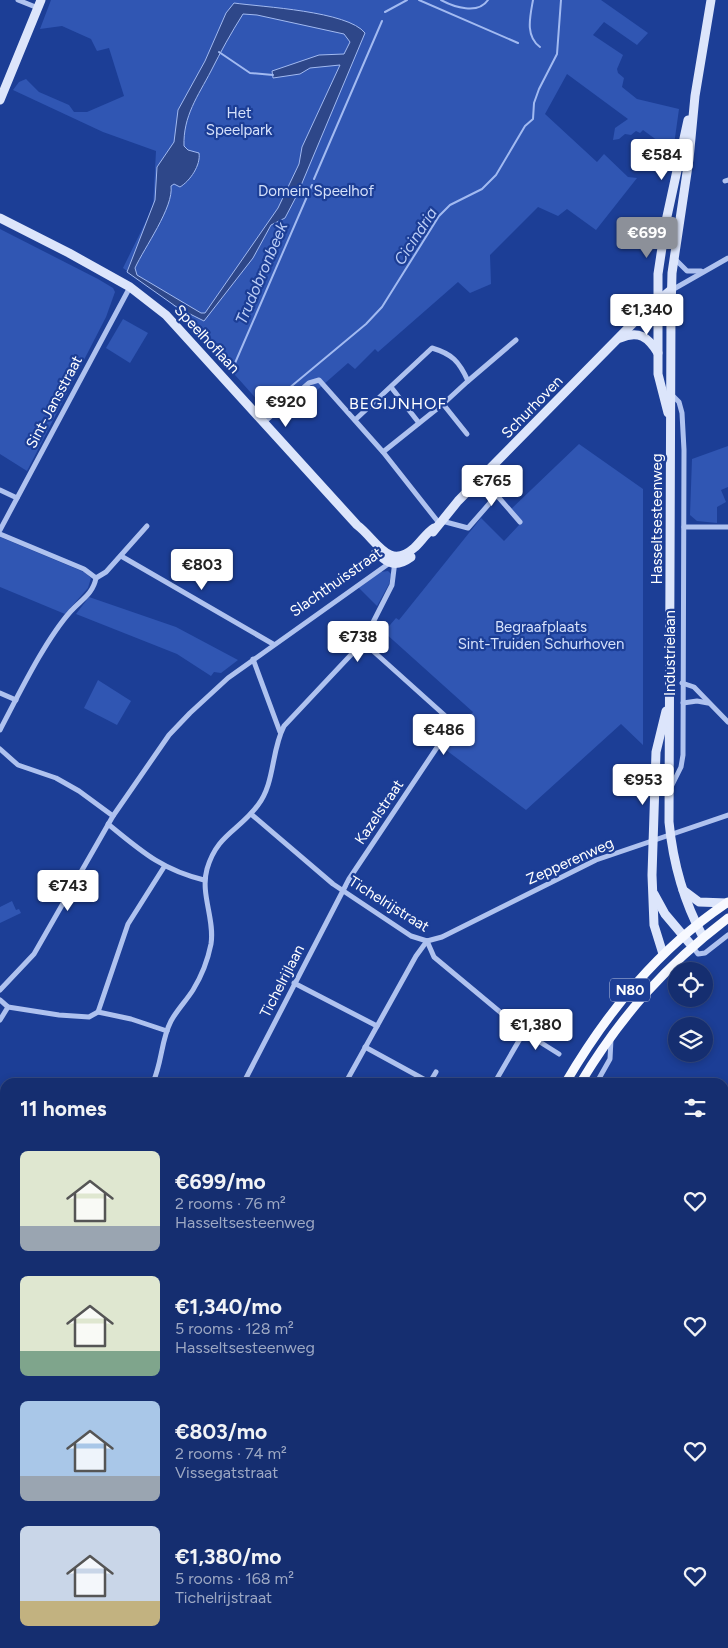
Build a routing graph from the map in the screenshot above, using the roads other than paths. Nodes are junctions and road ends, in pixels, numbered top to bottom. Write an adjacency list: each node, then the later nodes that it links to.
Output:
1 (18, 0): 3 (street)
2 (711, 0): 4 (main road, Hasseltsesteenweg)
3 (40, 4): 5 (main road)
4 (694, 96): 7 (main road, Hasseltsesteenweg); 12 (main road, Hasseltsesteenweg)
5 (0, 100)
6 (0, 218): 10 (main road, Speelhoflaan)
7 (674, 258): 9 (street); 11 (main road, Hasseltsesteenweg)
8 (728, 258): 9 (street)
9 (709, 269): 11 (street)
10 (130, 287): 21 (main road, Speelhoflaan); 28 (street, Sint-Jansstraat)
11 (671, 290): 12 (main road, Schurhoven); 18 (main road, Hasseltsesteenweg)
12 (658, 300): 13 (main road, Schurhoven); 15 (main road, Hasseltsesteenweg)
13 (618, 338): 15 (main road); 25 (main road, Schurhoven)
14 (516, 340): 16 (street)
15 (658, 354): 57 (main road, Hasseltsesteenweg)
16 (468, 380): 17 (street); 19 (street)
17 (391, 387): 20 (street); 22 (street)
18 (671, 394): 32 (street, Industrielaan); 51 (main road, Hasseltsesteenweg)
19 (443, 404): 22 (street); 23 (street)
20 (354, 420): 21 (street); 24 (street)
21 (264, 422): 37 (main road, Speelhoflaan)
22 (419, 423): 24 (street)
23 (467, 434)
24 (383, 452): 30 (street)
25 (481, 477): 27 (street); 30 (main road, Schurhoven)
26 (0, 490): 28 (street)
27 (496, 496): 29 (street); 30 (street)
28 (17, 498): 34 (street, Sint-Jansstraat)
29 (520, 522)
30 (438, 524): 37 (main road, Slachthuisstraat)
31 (147, 526): 36 (street)
32 (684, 527): 33 (street); 42 (street, Industrielaan)
33 (728, 527)
34 (0, 530)
35 (0, 534): 38 (street)
36 (121, 556): 38 (street); 40 (street)
37 (393, 562): 39 (street); 40 (street, Slachthuisstraat)
38 (96, 578): 44 (street)
39 (363, 642): 49 (street); 61 (street, Kazelstraat)
40 (273, 644): 41 (street, Slachthuisstraat)
41 (254, 659): 49 (street); 54 (street, Slachthuisstraat)
42 (682, 683): 45 (street, Industrielaan); 46 (street)
43 (0, 693): 44 (street)
44 (16, 700): 48 (street)
45 (682, 703): 46 (street); 51 (street, Industrielaan)
46 (708, 703): 47 (street)
47 (728, 722)
48 (0, 730)
49 (280, 732): 52 (street)
50 (0, 749): 54 (street)
51 (668, 792): 56 (main road, Hasseltsesteenweg)
52 (250, 814): 59 (street); 61 (street, Tichelrijstraat)
53 (728, 815): 56 (street, Zepperenweg)
54 (113, 816): 55 (street, Slachthuisstraat)
55 (108, 824): 58 (street); 73 (street, Slachthuisstraat)
56 (670, 834): 57 (street, Zepperenweg); 60 (main road, Hasseltsesteenweg)
57 (652, 840): 62 (main road, Hasseltsesteenweg); 69 (street, Zepperenweg)
58 (164, 867): 59 (street); 76 (street)
59 (204, 880): 79 (street)
60 (682, 889): 63 (main road); 65 (main road, Hasseltsesteenweg)
61 (343, 891): 69 (street, Tichelrijstraat); 72 (street, Tichelrijlaan)
62 (653, 892): 67 (main road, Hasseltsesteenweg); 71 (main road, Hasseltsesteenweg)
63 (727, 903): 65 (main road, N80)
64 (728, 918): 68 (main road, N80)
65 (696, 924): 67 (main road, N80); 68 (main road, Hasseltsesteenweg)
66 (728, 935): 70 (street)
67 (683, 936): 70 (main road, Hasseltsesteenweg); 71 (main road, N80)
68 (703, 937): 70 (main road, N80)
69 (427, 941): 78 (street); 80 (street, Tichelrijstraat)
70 (692, 946): 81 (main road, N80)
71 (663, 954): 91 (main road, N80)
72 (294, 983): 78 (street); 86 (street, Tichelrijlaan)
73 (0, 990)
74 (0, 1000): 75 (street)
75 (8, 1007): 76 (street); 77 (street)
76 (98, 1012): 79 (street)
77 (0, 1020)
78 (377, 1026): 82 (street)
79 (167, 1031): 85 (street)
80 (524, 1032): 83 (street, Tichelrijstraat); 90 (street)
81 (611, 1036): 92 (main road, N80); 93 (street)
82 (366, 1047): 87 (street); 88 (street)
83 (559, 1054)
84 (436, 1072): 89 (street)
85 (155, 1078)
86 (246, 1078)
87 (348, 1078)
88 (423, 1078)
89 (432, 1078)
90 (497, 1078)
91 (569, 1078)
92 (584, 1078)
93 (599, 1078)

